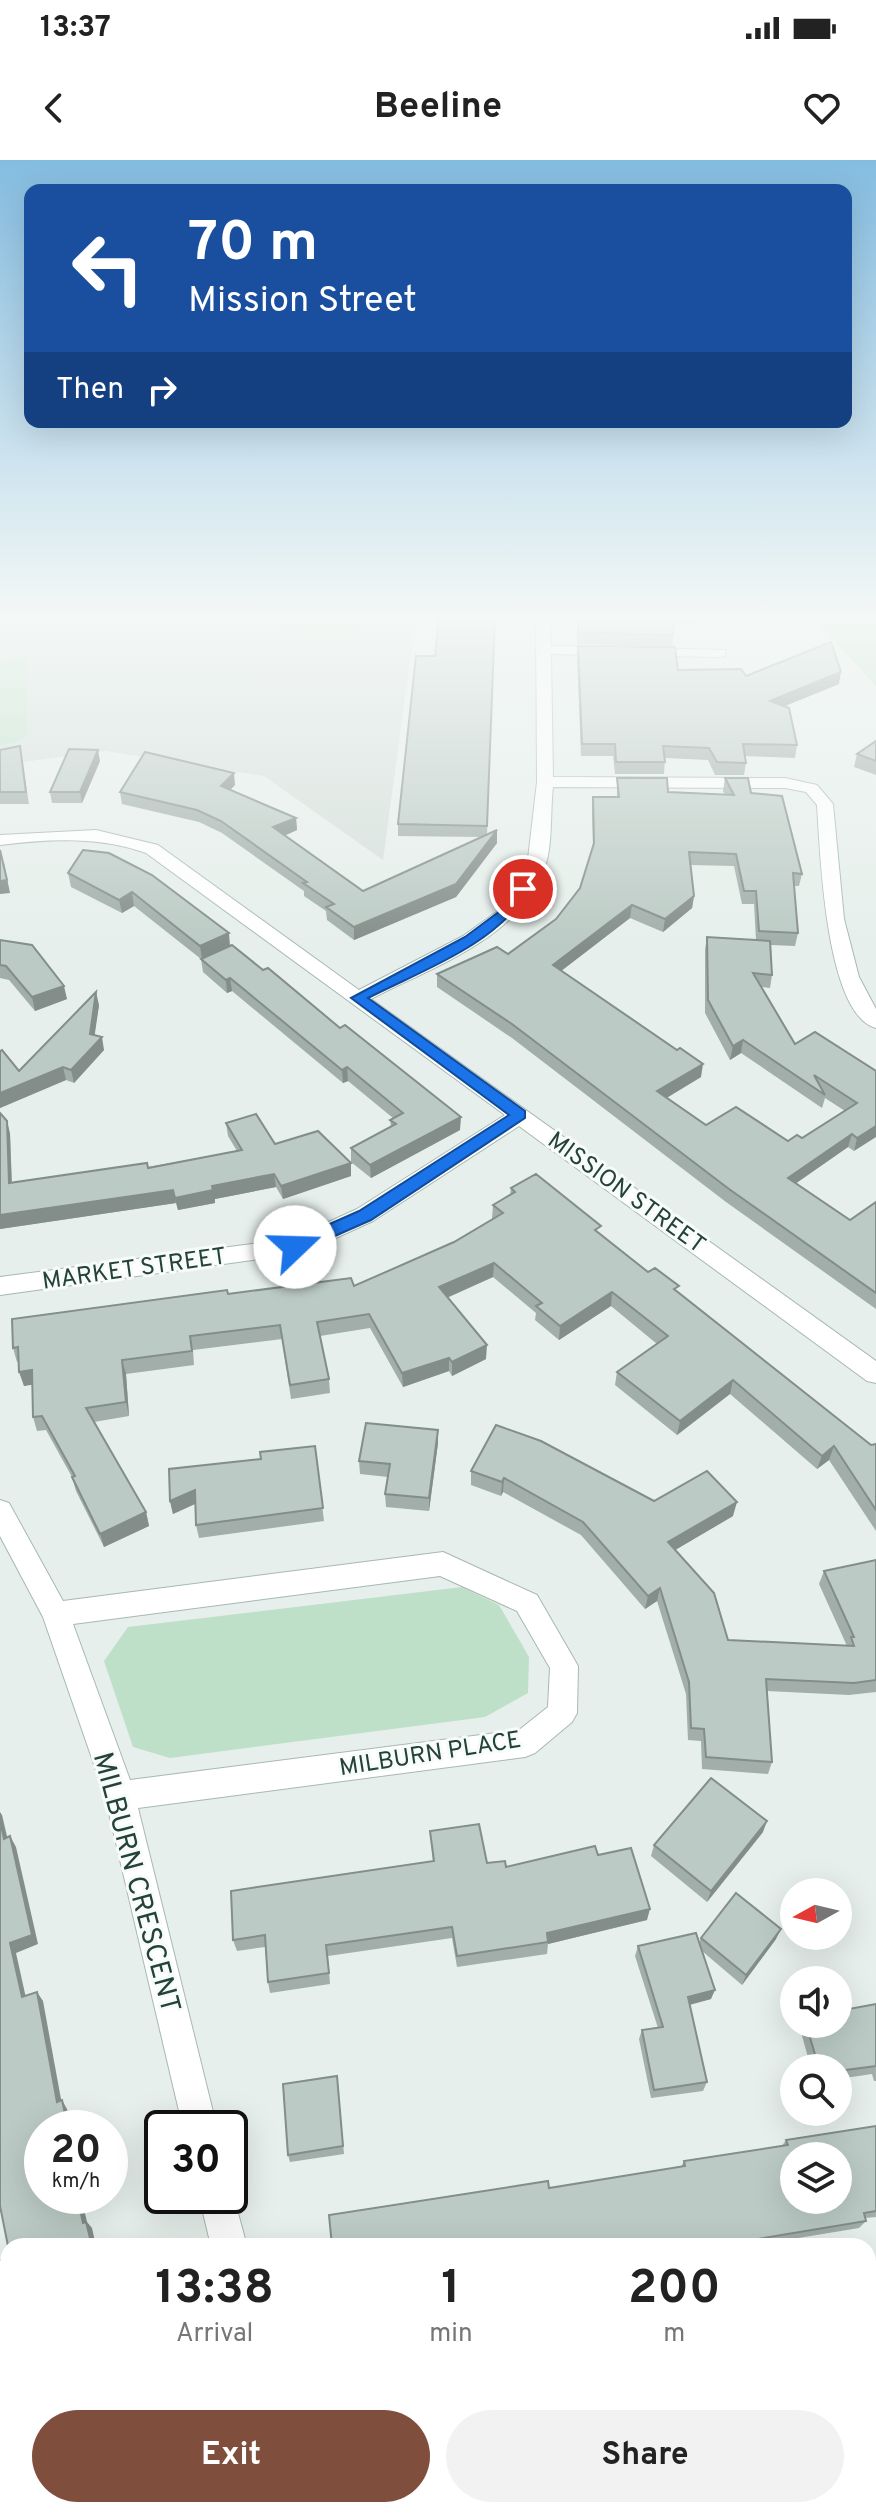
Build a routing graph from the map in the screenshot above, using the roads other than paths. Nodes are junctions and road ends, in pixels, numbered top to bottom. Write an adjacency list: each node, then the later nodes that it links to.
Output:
1 (544, 727): 2 (street)
2 (545, 782): 4 (street); 5 (street)
3 (0, 840): 4 (street, MISSION STREET)
4 (358, 998): 6 (street, MISSION STREET)
5 (876, 1022)
6 (520, 1115): 7 (street, MARKET STREET); 8 (street, MISSION STREET)
7 (0, 1286)
8 (876, 1374)
9 (0, 1511): 10 (street, MILBURN CRESCENT)
10 (56, 1614): 11 (street, MILBURN CRESCENT); 11 (street, MILBURN PLACE)
11 (120, 1796): 12 (street, MILBURN CRESCENT)
12 (196, 2110)
13 (221, 2214): 14 (street)
14 (227, 2238)

